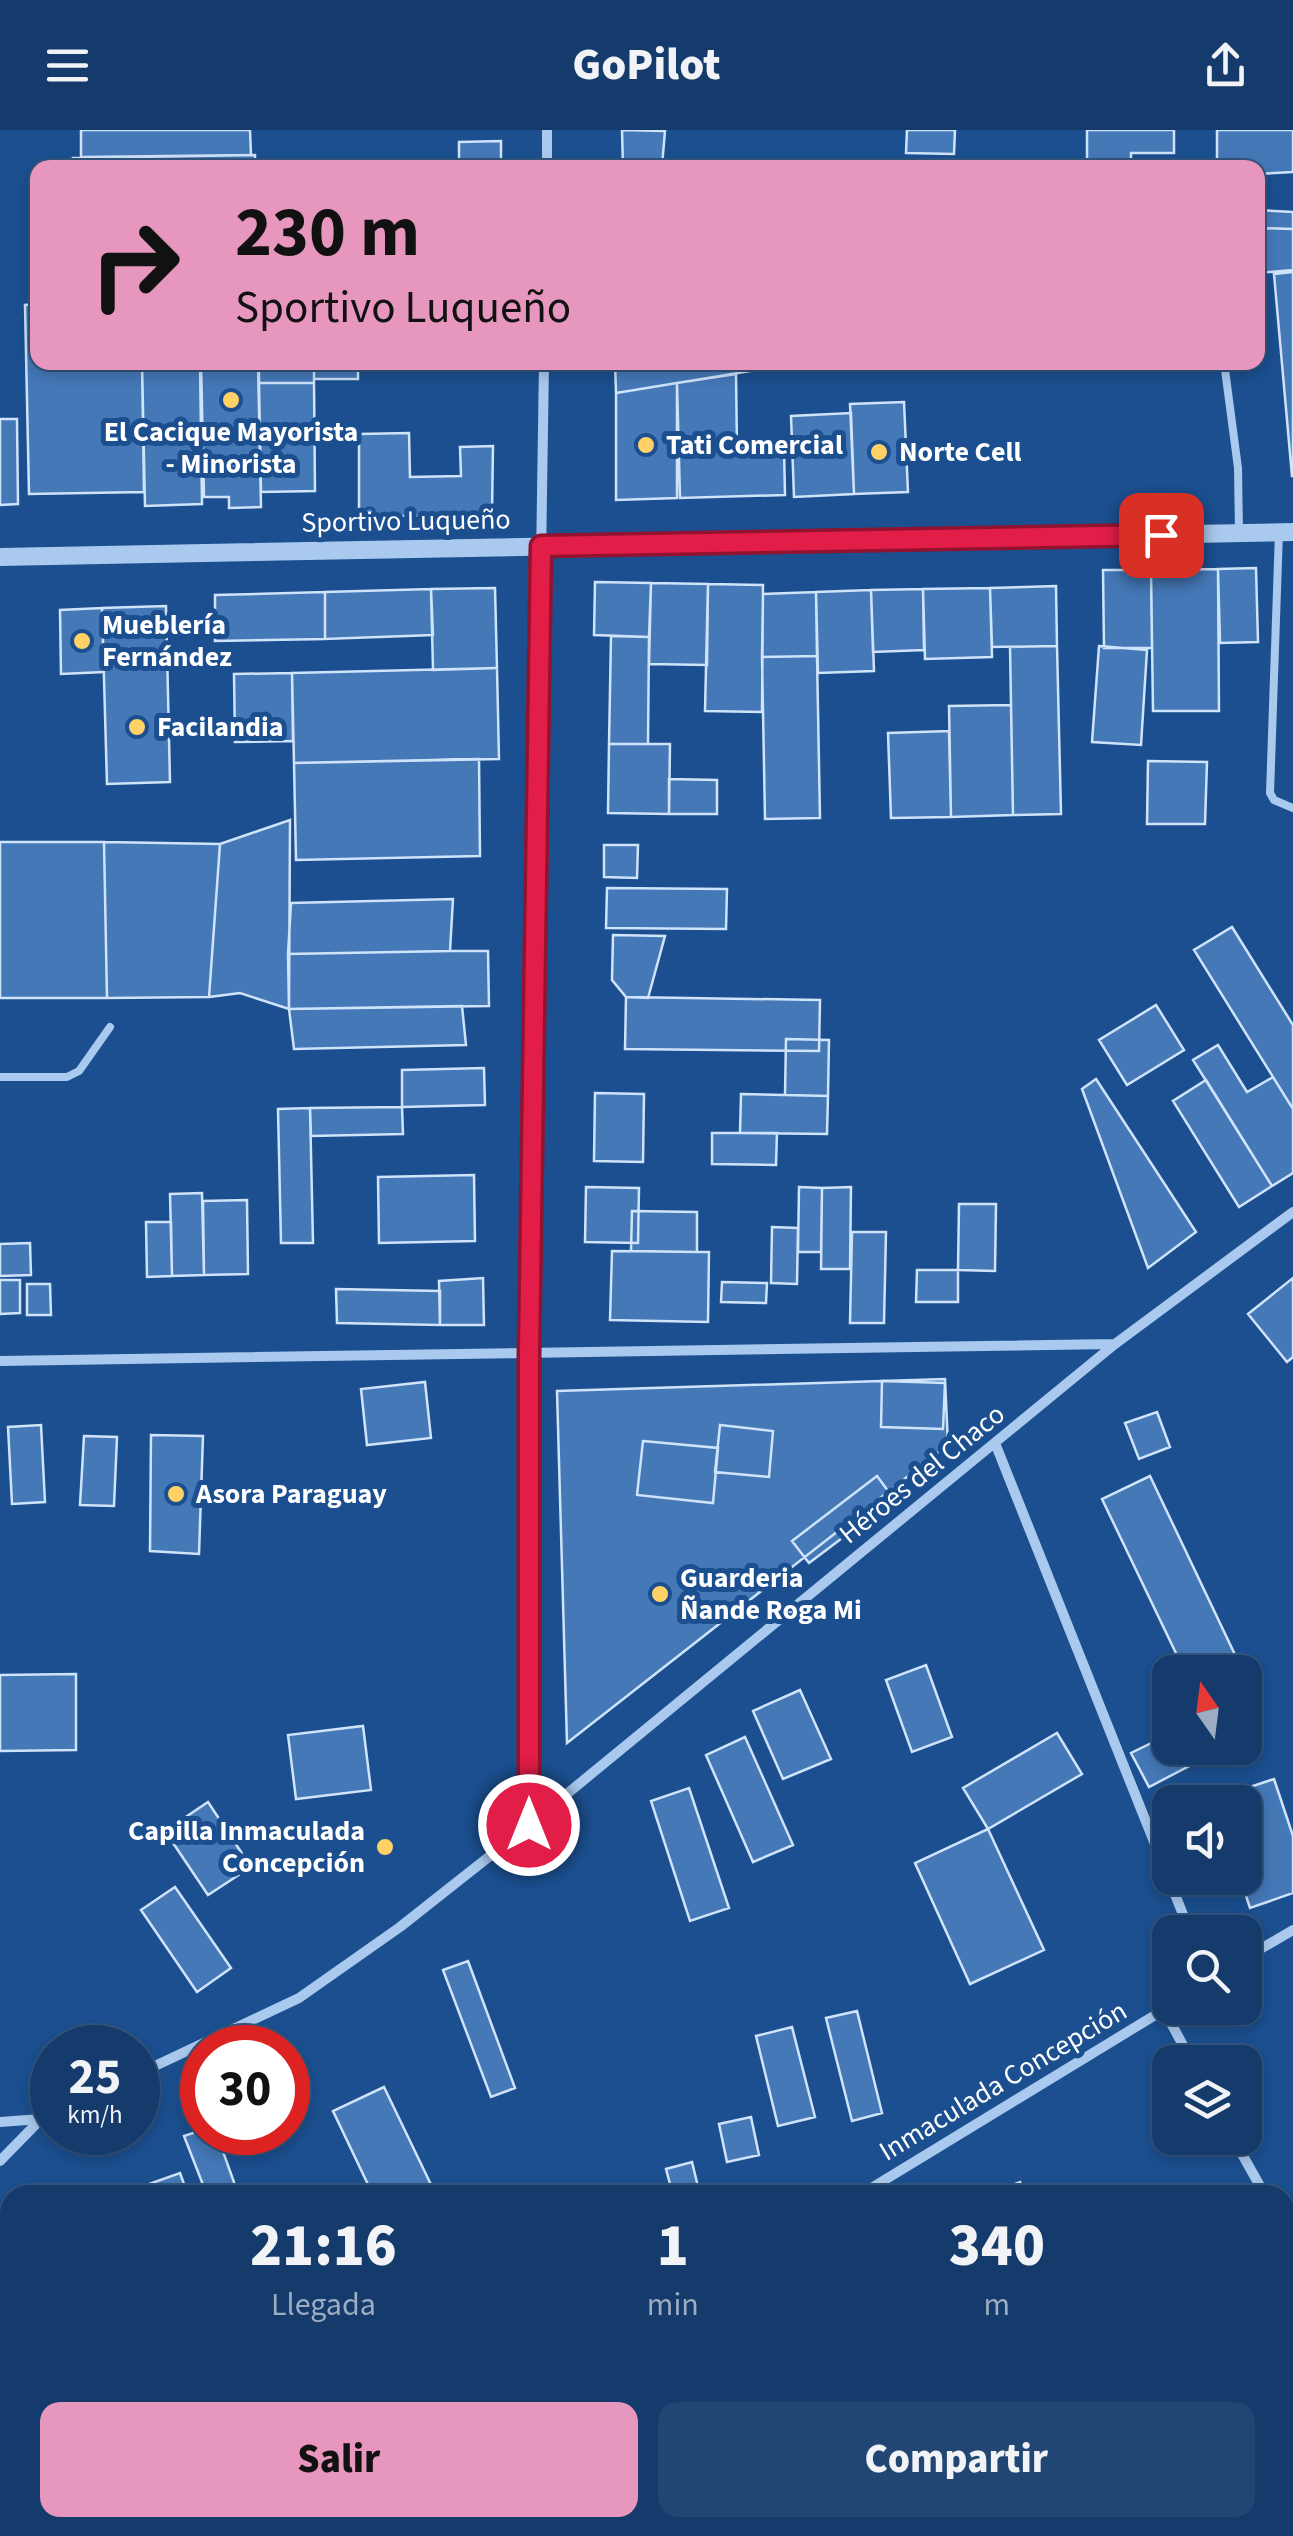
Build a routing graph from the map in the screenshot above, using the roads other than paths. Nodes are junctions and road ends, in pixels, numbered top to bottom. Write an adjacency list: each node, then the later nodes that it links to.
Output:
1 (547, 130): 2 (street)
2 (546, 160)
3 (544, 370): 7 (street)
4 (1225, 370): 6 (lane)
5 (1286, 532): 6 (street, Sportivo Luqueño); 9 (lane)
6 (1239, 533): 7 (street, Sportivo Luqueño)
7 (541, 546): 8 (street, Sportivo Luqueño); 14 (street)
8 (0, 556)
9 (1293, 808)
10 (110, 1027): 11 (lane)
11 (0, 1077)
12 (1293, 1212): 13 (street, Héroes del Chaco)
13 (1114, 1344): 14 (street); 16 (street, Héroes del Chaco)
14 (529, 1352): 15 (street); 17 (street)
15 (0, 1360)
16 (995, 1443): 17 (street, Héroes del Chaco); 18 (street)
17 (529, 1825): 22 (street, Héroes del Chaco)
18 (1183, 1915)
19 (1293, 1930): 20 (street)
20 (1262, 1948)
21 (1152, 2016): 28 (street, Inmaculada Concepción)
22 (160, 2064)
23 (30, 2120): 24 (street)
24 (0, 2122)
25 (30, 2130): 27 (street)
26 (1243, 2155): 29 (street)
27 (0, 2161)
28 (876, 2185)
29 (1259, 2185)

